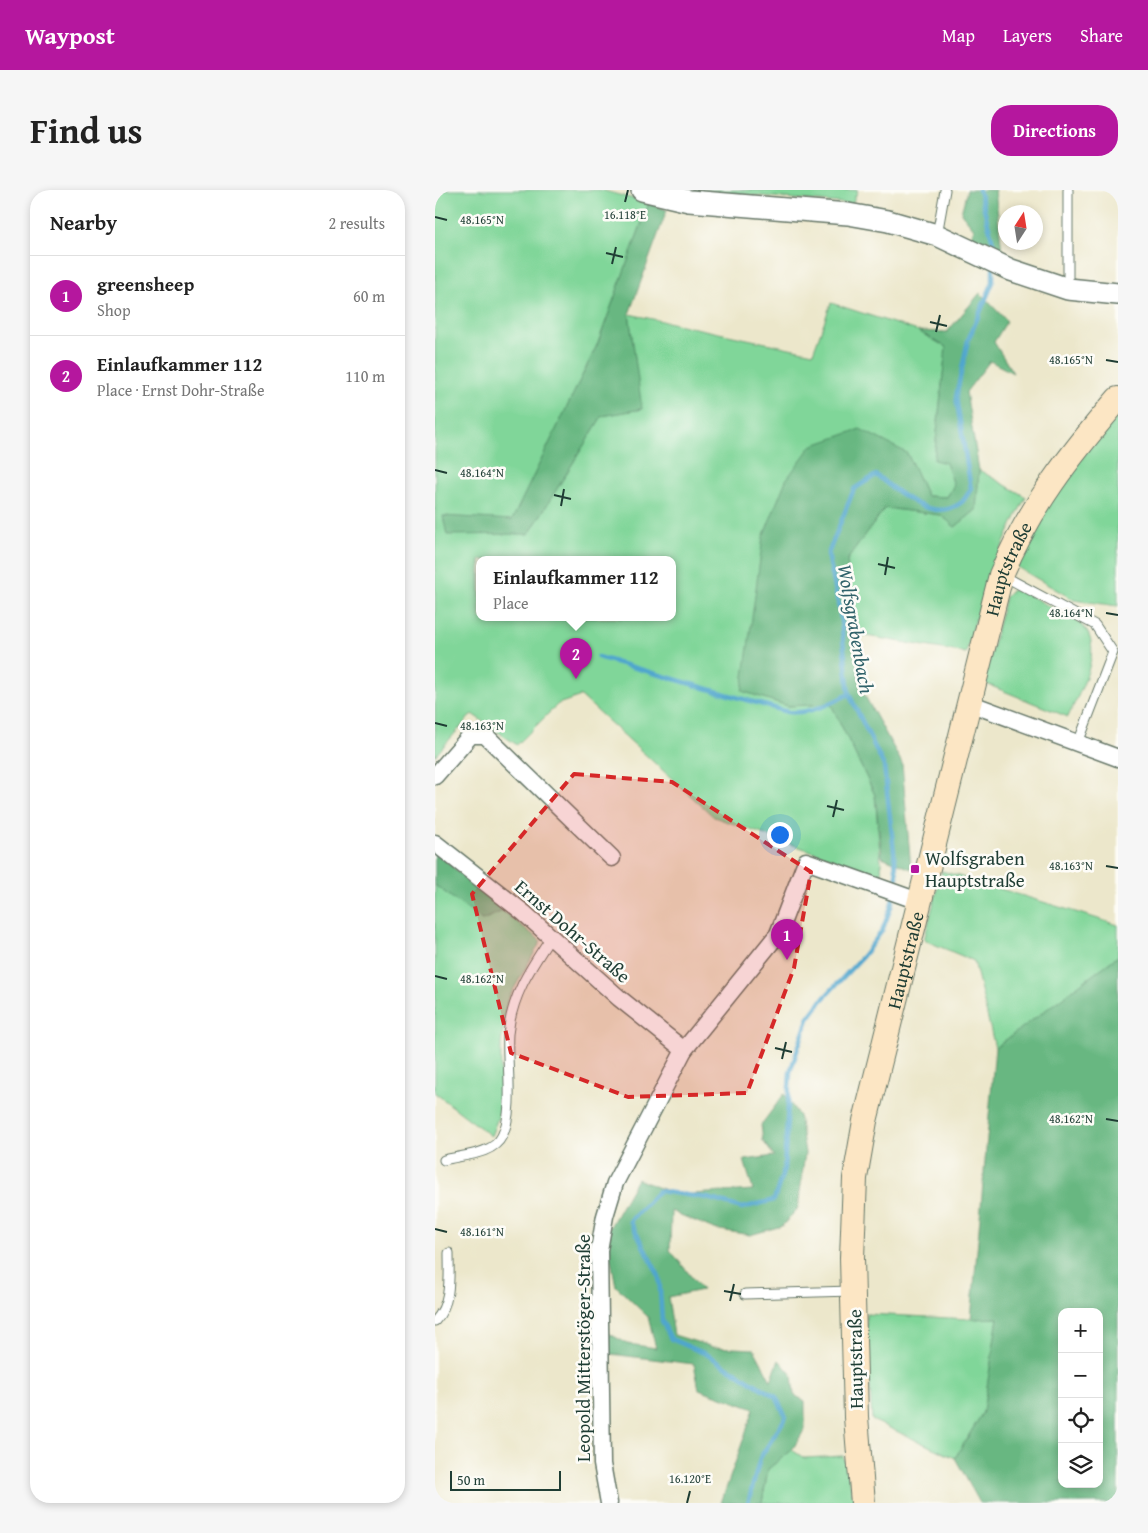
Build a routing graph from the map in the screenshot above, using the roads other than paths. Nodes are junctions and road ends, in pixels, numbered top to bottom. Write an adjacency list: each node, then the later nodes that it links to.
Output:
1 (642, 190): 4 (street)
2 (945, 190): 4 (lane)
3 (1067, 190): 5 (lane)
4 (937, 235): 5 (street)
5 (1068, 288): 6 (street)
6 (1118, 294)
7 (1118, 399): 8 (main road, Hauptstraße)
8 (1001, 575): 9 (main road, Hauptstraße); 10 (lane)
9 (969, 703): 10 (street); 15 (main road, Hauptstraße)
10 (1078, 743): 11 (street)
11 (1118, 758)
12 (435, 776): 14 (street)
13 (435, 843): 16 (street, Ernst Dohr-Straße)
14 (612, 858)
15 (911, 899): 17 (street, Leopold Mitterstöger-Straße); 20 (main road, Hauptstraße)
16 (551, 937): 17 (street, Ernst Dohr-Straße); 18 (lane)
17 (684, 1050): 23 (street, Leopold Mitterstöger-Straße)
18 (444, 1160)
19 (449, 1253): 22 (lane)
20 (853, 1291): 21 (lane); 24 (main road, Hauptstraße)
21 (745, 1294)
22 (435, 1321)
23 (609, 1503)
24 (863, 1503)

